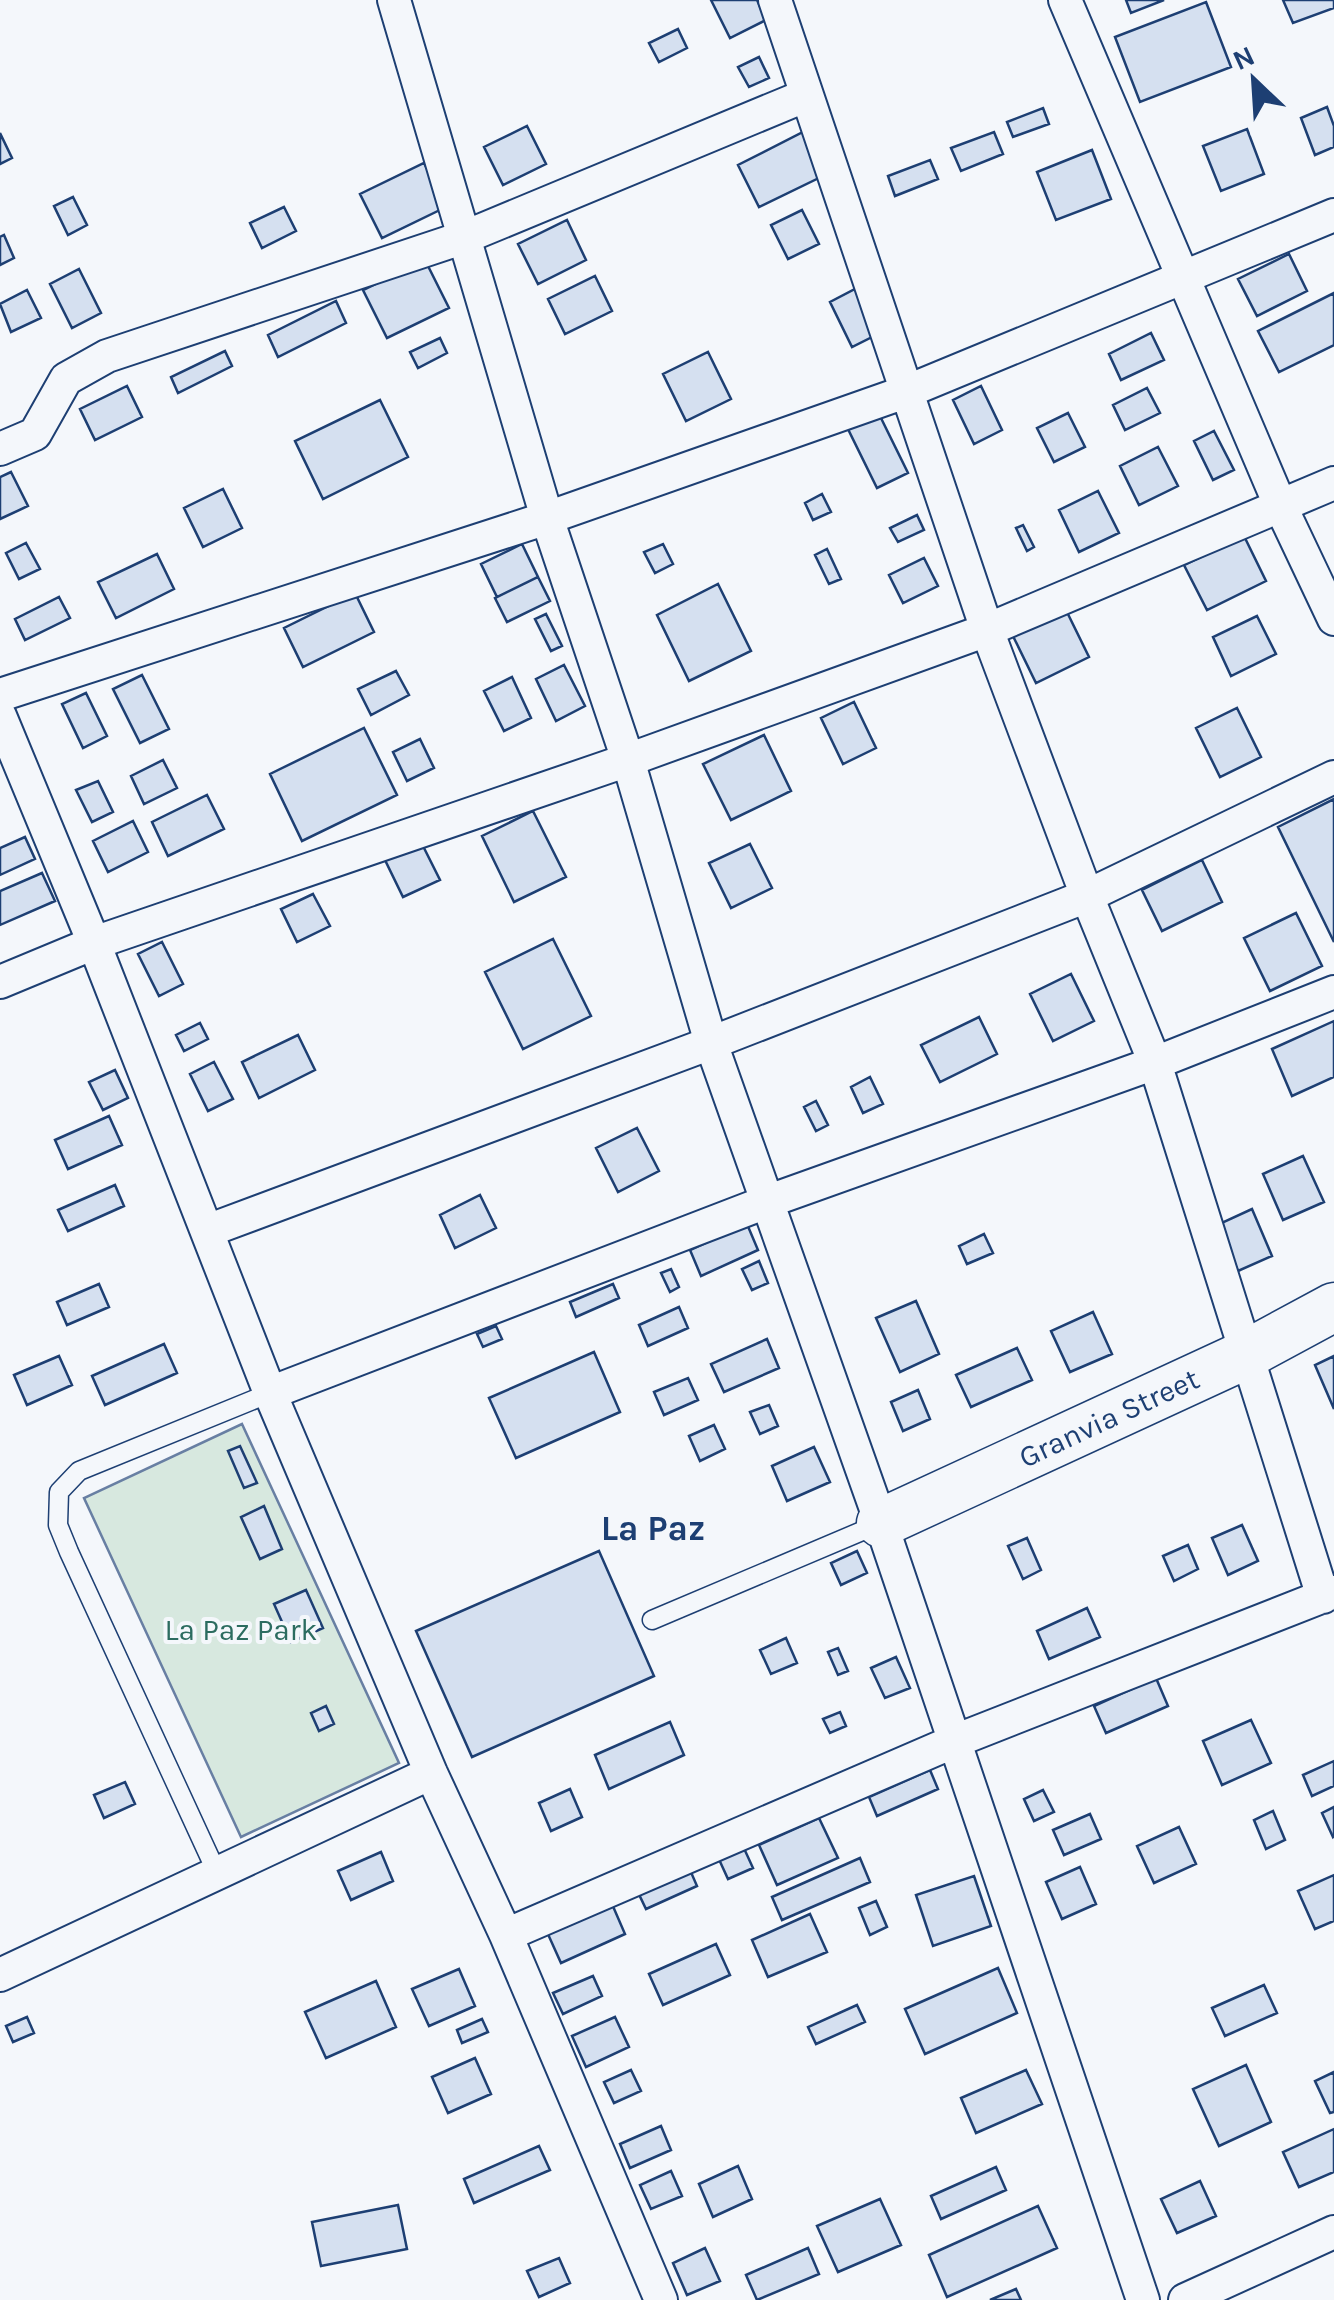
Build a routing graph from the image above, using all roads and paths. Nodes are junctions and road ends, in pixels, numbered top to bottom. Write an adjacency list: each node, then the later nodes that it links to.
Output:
1 (394, 0): 6 (street)
2 (775, 0): 4 (street)
3 (1065, 0): 7 (street)
4 (807, 95): 6 (street); 8 (street)
5 (1334, 214): 7 (street)
6 (465, 237): 9 (street); 12 (street)
7 (1185, 277): 8 (street); 11 (street)
8 (908, 391): 12 (street); 14 (street)
9 (0, 449)
10 (1334, 483): 11 (street)
11 (1280, 505): 13 (street); 14 (street)
12 (547, 518): 15 (street); 17 (street)
13 (1334, 619)
14 (986, 630): 17 (street); 19 (street)
15 (0, 695)
16 (0, 716): 20 (street)
17 (628, 760): 20 (street); 23 (street)
18 (1334, 777): 19 (street)
19 (1087, 896): 23 (street); 24 (street)
20 (94, 943): 21 (street); 26 (street)
21 (0, 982)
22 (1334, 992): 24 (street)
23 (711, 1043): 25 (street); 26 (street)
24 (1155, 1063): 25 (street); 28 (street)
25 (769, 1201): 29 (street); 30 (street)
26 (206, 1231): 29 (street)
27 (1334, 1307): 28 (street, Granvia Street)
28 (1247, 1354): 30 (street, Granvia Street); 31 (street)
29 (270, 1393): 34 (street); 35 (lane)
30 (881, 1523): 32 (lane); 33 (street)
31 (1328, 1595): 33 (street)
32 (652, 1620)
33 (956, 1741): 36 (street); 40 (street)
34 (431, 1773): 35 (street); 36 (street)
35 (217, 1872): 37 (street)
36 (506, 1935): 39 (street)
37 (0, 1974)
38 (1334, 2232): 41 (street)
39 (661, 2300)
40 (1143, 2300)
41 (1185, 2300)

